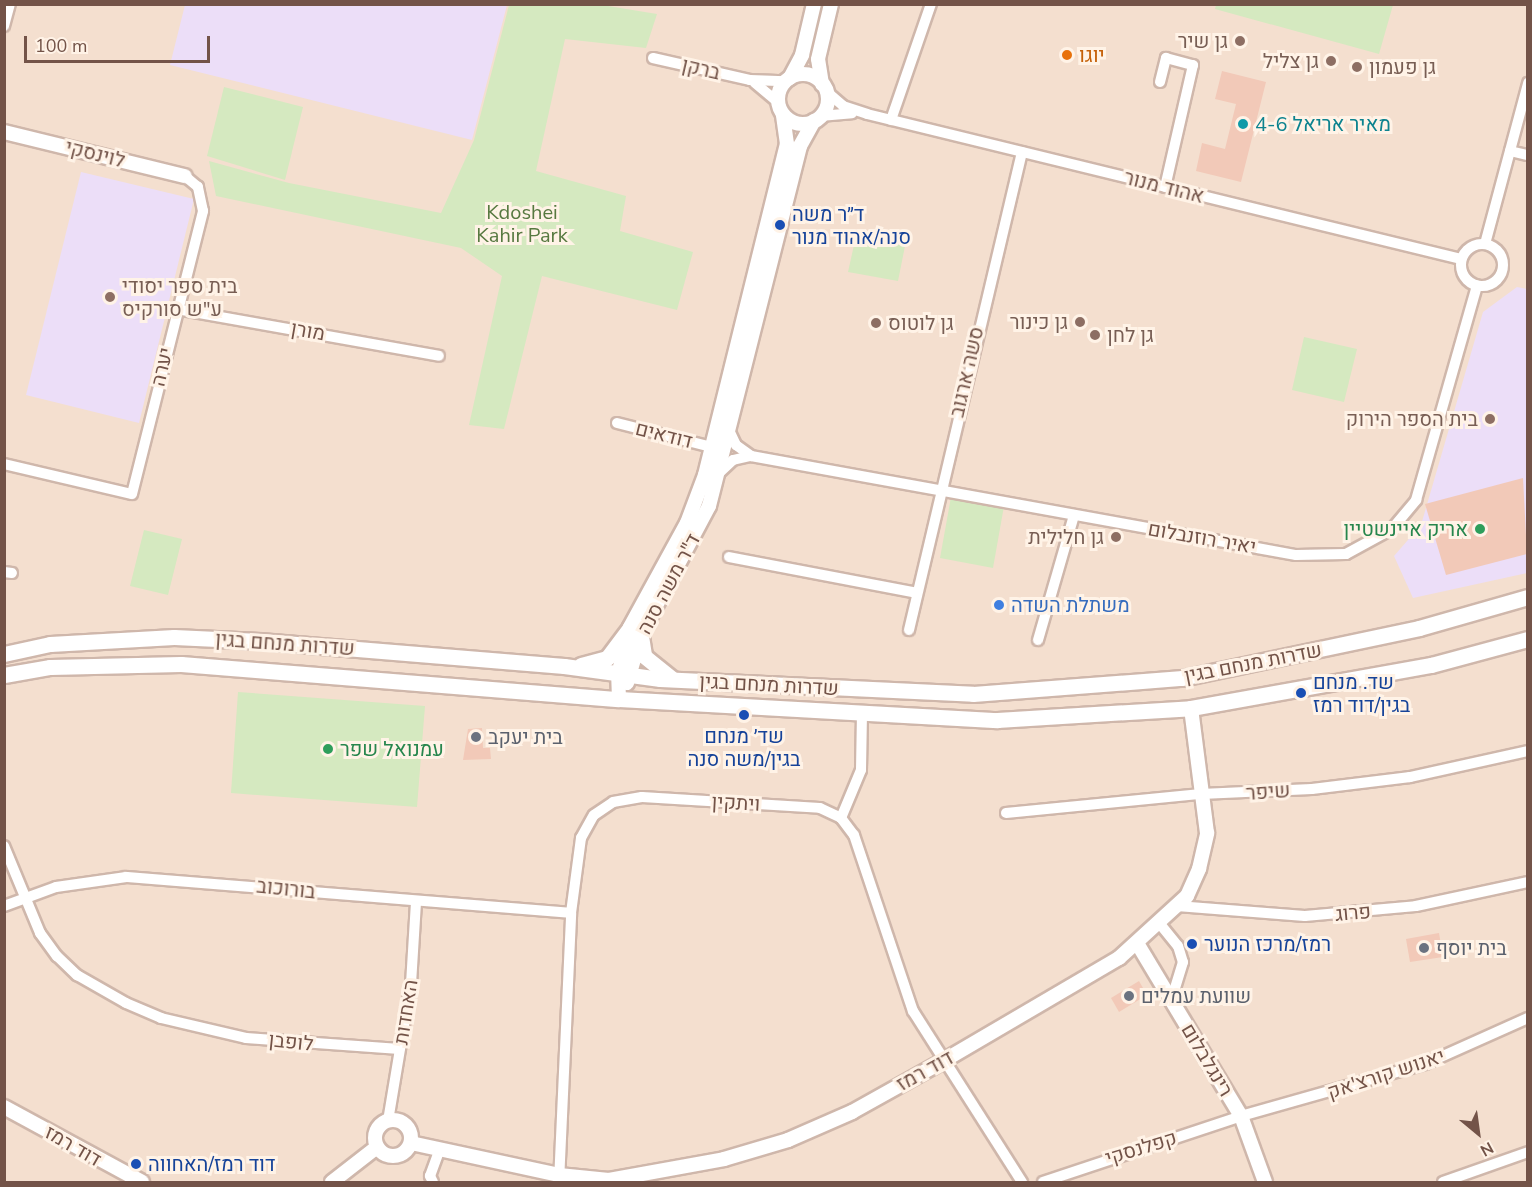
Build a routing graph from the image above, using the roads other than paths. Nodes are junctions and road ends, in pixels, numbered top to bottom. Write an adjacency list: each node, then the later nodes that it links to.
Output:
1 (10, 4): 5 (street)
2 (814, 4): 8 (street)
3 (831, 4): 11 (street)
4 (931, 4): 15 (street)
5 (4, 26)
6 (653, 58): 7 (street, ברקן)
7 (750, 80): 8 (street, ברקן); 12 (street, ברקן)
8 (788, 80): 11 (street); 12 (street)
9 (1160, 82): 21 (street)
10 (1527, 83): 17 (street)
11 (824, 87): 13 (street, אהוד מנור); 14 (street)
12 (781, 108): 14 (street); 29 (street, ד"ר משה סנה)
13 (867, 114): 14 (street, אהוד מנור); 15 (street, אהוד מנור)
14 (817, 119): 28 (street, ד"ר משה סנה)
15 (891, 120): 18 (street, אהוד מנור)
16 (4, 132): 20 (street, לוינסקי)
17 (1510, 151): 19 (street); 22 (street)
18 (1022, 152): 21 (street, אהוד מנור); 33 (street, סשה ארגוב)
19 (1527, 155)
20 (185, 176): 25 (street, יערה)
21 (1165, 187): 23 (street, אהוד מנור)
22 (1485, 244): 23 (street); 24 (street)
23 (1461, 259): 24 (street)
24 (1477, 286): 34 (street, יאיר רוזנבלום)
25 (176, 309): 26 (street, מורן); 31 (street, יערה)
26 (439, 356)
27 (617, 423): 29 (street, דודאים)
28 (729, 430): 30 (street); 32 (street, ד"ר משה סנה)
29 (712, 447): 39 (street, ד"ר משה סנה)
30 (751, 456): 32 (street); 33 (street, יאיר רוזנבלום)
31 (4, 464)
32 (719, 473): 39 (street, ד"ר משה סנה)
33 (939, 490): 34 (street, יאיר רוזנבלום); 36 (street, סשה ארגוב)
34 (1074, 514): 41 (street)
35 (729, 557): 36 (street)
36 (917, 592): 38 (street, סשה ארגוב)
37 (1527, 597): 46 (main road, שדרות מנחם בגין)
38 (909, 630)
39 (635, 632): 43 (main road); 45 (street, ד"ר משה סנה); 46 (main road)
40 (1527, 639): 48 (main road, שדרות מנחם בגין)
41 (1038, 640)
42 (4, 654): 43 (main road, שדרות מנחם בגין)
43 (570, 667): 45 (main road, שדרות מנחם בגין)
44 (4, 675): 47 (main road, שדרות מנחם בגין)
45 (624, 675): 46 (main road, שדרות מנחם בגין); 47 (street, ד"ר משה סנה)
46 (674, 680)
47 (619, 699): 49 (main road, שדרות מנחם בגין)
48 (1191, 708): 49 (main road, שדרות מנחם בגין); 51 (street, דוד רמז)
49 (862, 713): 53 (street)
50 (1527, 751): 51 (street, שיפר)
51 (1201, 794): 52 (street, שיפר); 59 (street, דוד רמז)
52 (1006, 813)
53 (841, 818): 60 (street, ויתקין); 66 (street)
54 (4, 846): 56 (street)
55 (1527, 882): 59 (street, פרוג)
56 (24, 898): 57 (street, בורוכוב); 58 (street, בורוכוב); 65 (street, לופבן)
57 (416, 903): 60 (street, בורוכוב); 65 (street, האחדות)
58 (4, 906)
59 (1177, 906): 61 (street, דוד רמז)
60 (571, 913): 74 (street, ויתקין)
61 (1160, 924): 62 (street, דוד רמז); 63 (street)
62 (1137, 944): 63 (street, רינגלבלום); 66 (street, דוד רמז)
63 (1171, 1001): 68 (street, רינגלבלום)
64 (1527, 1018): 68 (street, יאנוש קורצ'אק)
65 (400, 1049): 69 (street, האחדות)
66 (945, 1060): 74 (street, דוד רמז); 78 (street)
67 (4, 1107): 75 (street, דוד רמז)
68 (1240, 1116): 79 (street, קפלנסקי); 80 (street, רינגלבלום)
69 (388, 1121): 70 (street); 71 (street)
70 (411, 1143): 71 (street); 72 (street, דוד רמז)
71 (377, 1147): 76 (street)
72 (440, 1149): 74 (street, דוד רמז); 77 (street)
73 (1527, 1152): 81 (street)
74 (559, 1179)
75 (142, 1182)
76 (332, 1182)
77 (433, 1182)
78 (1022, 1182)
79 (1043, 1182)
80 (1266, 1182)
81 (1443, 1182)

